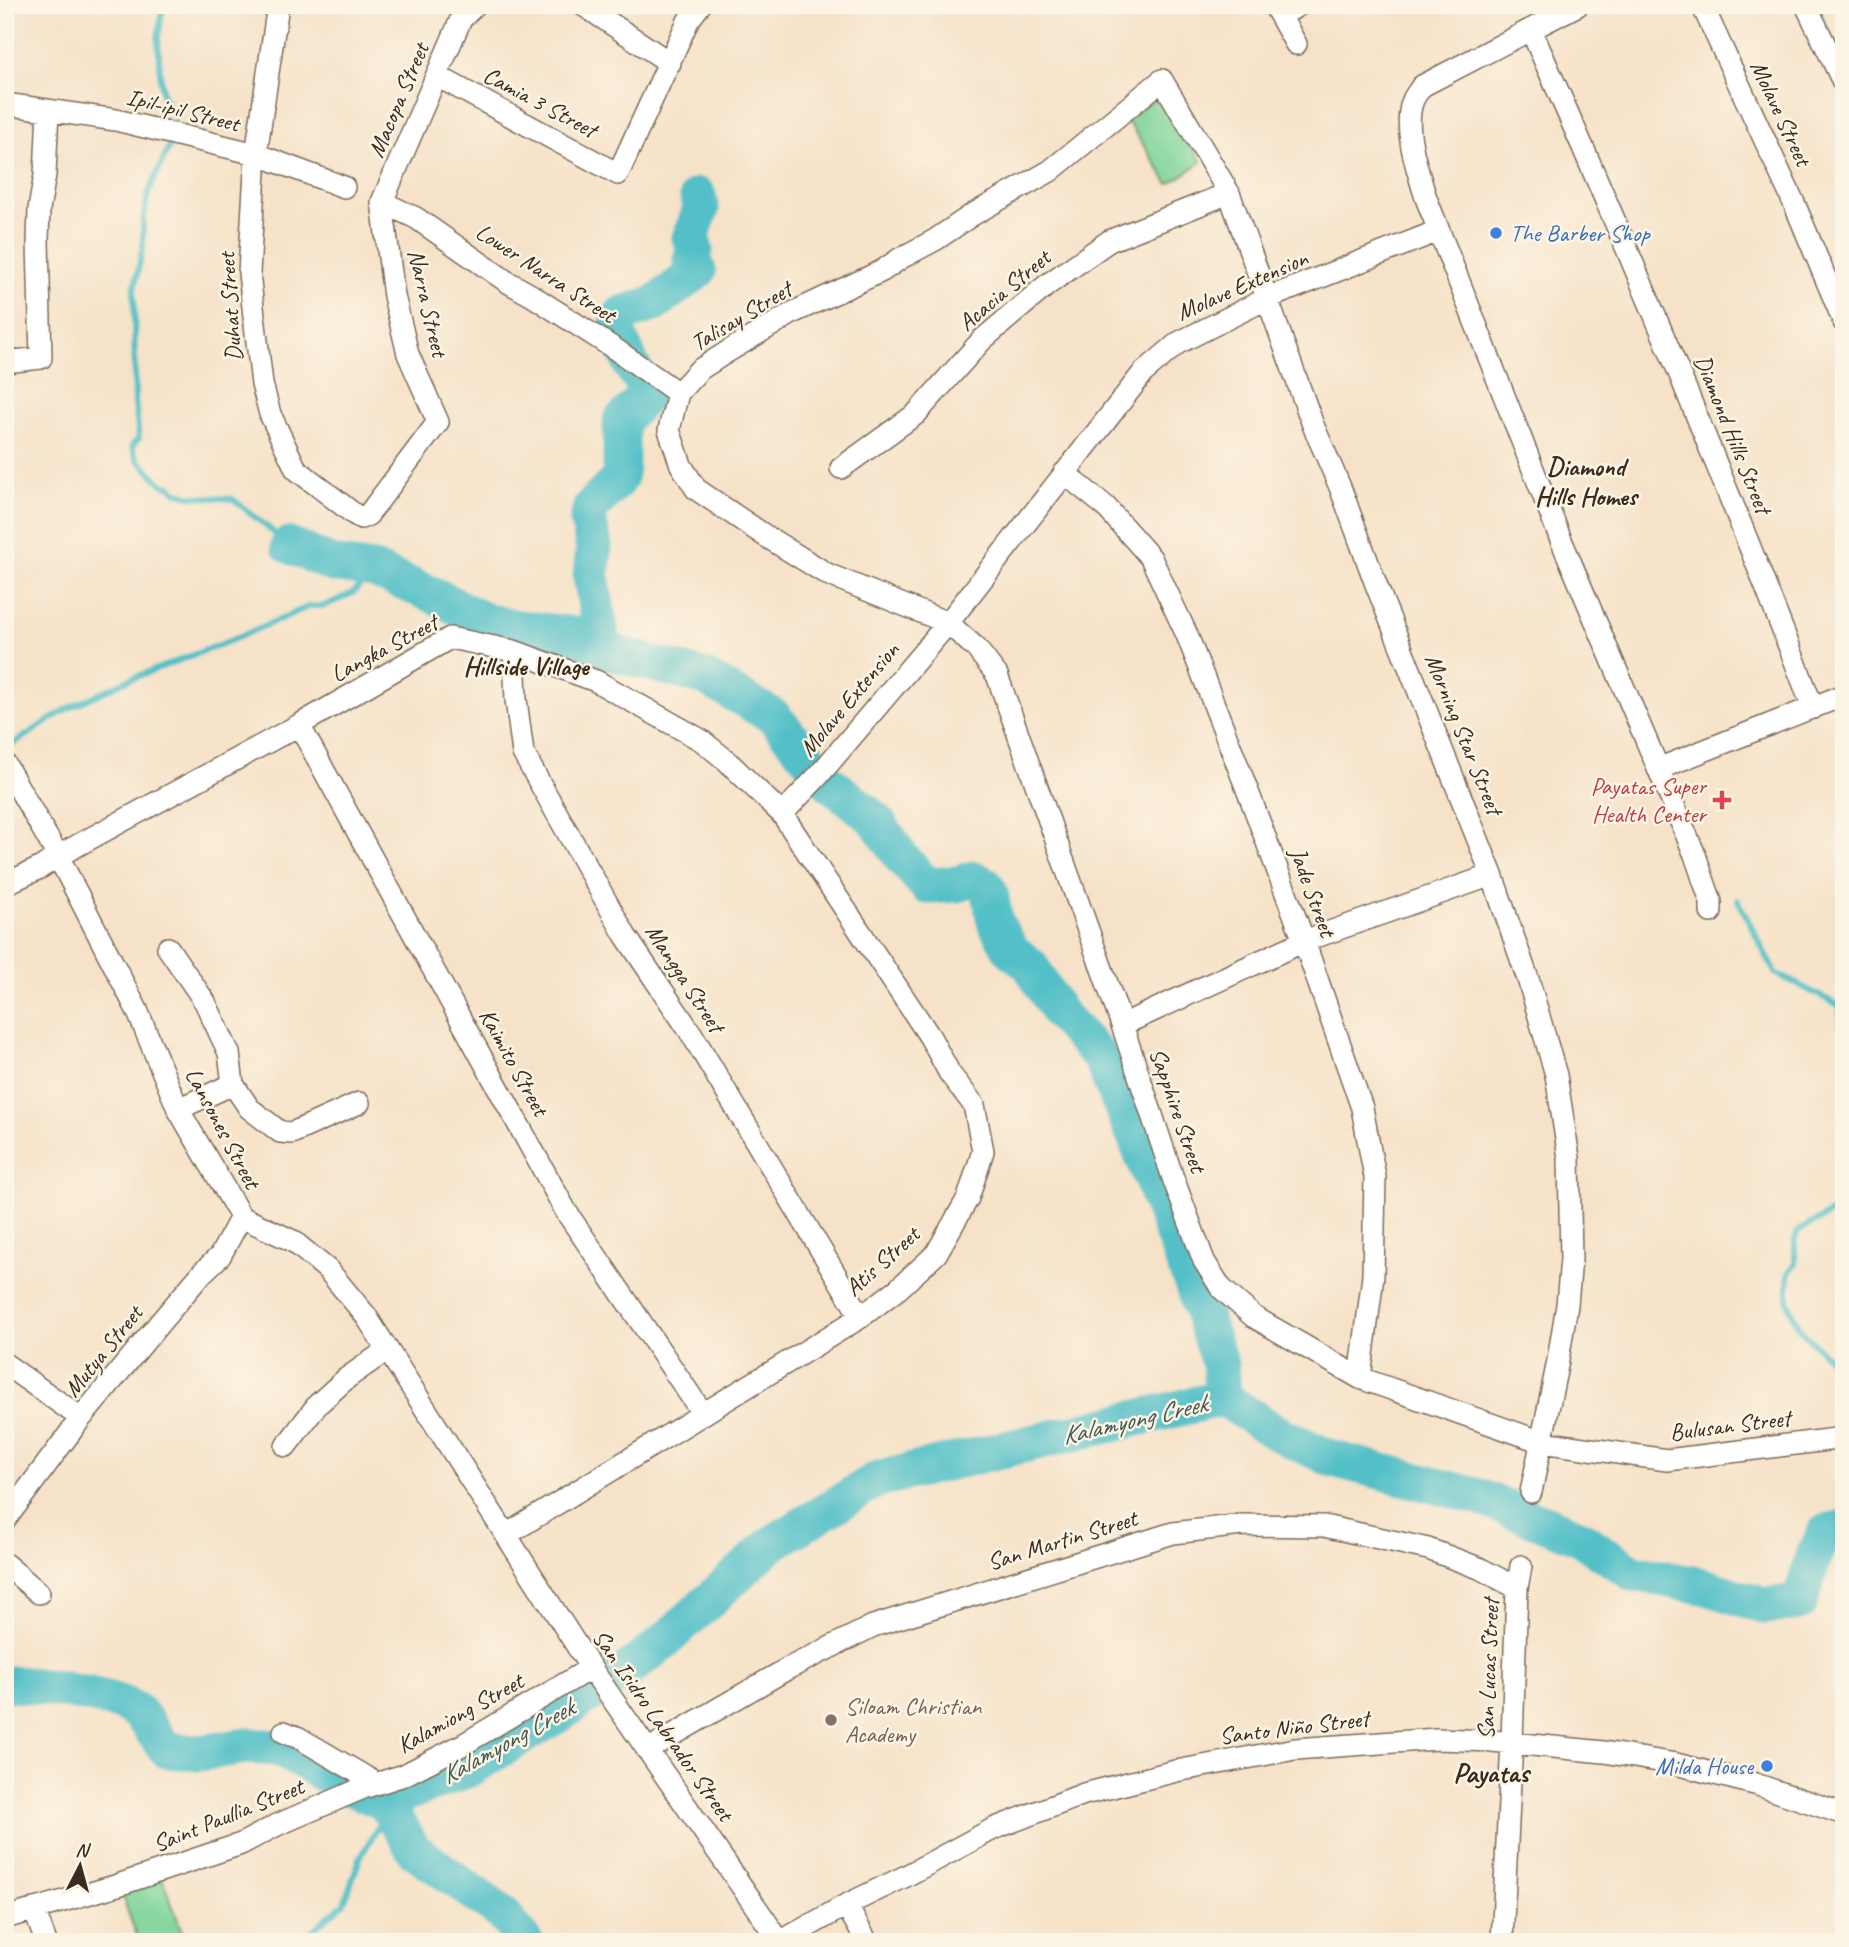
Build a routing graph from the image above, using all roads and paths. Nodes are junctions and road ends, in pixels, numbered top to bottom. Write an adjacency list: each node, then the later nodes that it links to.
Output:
1 (278, 5): 18 (street, Duhat Street)
2 (583, 5): 12 (street)
3 (700, 5): 12 (street)
4 (1299, 5): 8 (street)
5 (1578, 5): 10 (street)
6 (1702, 5): 24 (street, Molave Street)
7 (1807, 5): 13 (street)
8 (1277, 11): 11 (street)
9 (468, 12): 14 (street, Macopa Street)
10 (1531, 30): 22 (street); 33 (street, Diamond Hills Street)
11 (1296, 44)
12 (670, 63): 14 (street, Camia 3 Street)
13 (1841, 73)
14 (436, 76): 21 (street, Macopa Street)
15 (1163, 80): 20 (street, Morning Star Street); 26 (street, Talisay Street)
16 (5, 104): 17 (street, Ipil-ipil Street)
17 (48, 110): 18 (street, Ipil-ipil Street); 25 (street)
18 (256, 154): 19 (street, Ipil-ipil Street); 29 (street, Duhat Street)
19 (344, 187)
20 (1229, 193): 23 (street, Morning Star Street); 27 (street, Acacia Street)
21 (382, 202): 26 (street, Lower Narra Street); 29 (street, Narra Street)
22 (1438, 231): 23 (street, Molave Extension); 36 (street)
23 (1268, 298): 28 (street, Molave Extension); 39 (street, Morning Star Street)
24 (1844, 322)
25 (5, 362)
26 (678, 393): 30 (street)
27 (841, 468)
28 (1064, 473): 30 (street, Molave Extension); 42 (street, Jade Street)
29 (368, 515)
30 (948, 623): 37 (street, Molave Extension); 44 (street, Sapphire Street)
31 (514, 651): 34 (street, Langka Street); 37 (street, Langka Street); 49 (street, Mangga Street)
32 (1844, 695): 33 (street)
33 (1813, 708): 36 (street)
34 (299, 725): 38 (street, Langka Street); 53 (street, Kaimito Street)
35 (5, 764): 38 (street, Lansones Street)
36 (1658, 769): 41 (street)
37 (782, 814): 49 (street, Atis Street)
38 (58, 856): 40 (street, Langka Street); 47 (street, Lansones Street)
39 (1492, 875): 42 (street); 56 (street, Morning Star Street)
40 (5, 884)
41 (1711, 912)
42 (1304, 940): 44 (street); 52 (street, Jade Street)
43 (168, 948): 45 (street)
44 (1122, 1025): 52 (street, Sapphire Street)
45 (233, 1084): 46 (street); 47 (street)
46 (359, 1102)
47 (178, 1109): 48 (street, Lansones Street)
48 (241, 1217): 50 (street, Lansones Street); 54 (street, Mutya Street)
49 (861, 1317): 53 (street, Atis Street)
50 (387, 1350): 57 (street); 60 (street, Lansones Street)
51 (5, 1364): 54 (street)
52 (1360, 1378): 56 (street, Sapphire Street)
53 (703, 1414): 60 (street, Atis Street)
54 (81, 1418): 59 (street, Mutya Street)
55 (1843, 1438): 56 (street, Bulusan Street)
56 (1542, 1442): 58 (street)
57 (286, 1446)
58 (1531, 1492)
59 (5, 1520)
60 (506, 1535): 65 (street, San Isidro Labrador Street)
61 (5, 1564): 64 (street)
62 (1521, 1566): 63 (street, San Lucas Street)
63 (1517, 1588): 67 (street, San Lucas Street); 68 (street, San Martin Street)
64 (39, 1594)
65 (591, 1668): 68 (street, San Isidro Labrador Street); 69 (street, Kalamiong Street)
66 (284, 1732): 69 (street)
67 (1513, 1742): 70 (street, Santo Niño Street); 71 (street, Santo Niño Street); 77 (street, San Lucas Street)
68 (647, 1750): 75 (street, San Isidro Labrador Street)
69 (363, 1789): 72 (street, Saint Paullia Street)
70 (1844, 1814)
71 (846, 1905): 75 (street, Santo Niño Street); 76 (street)
72 (34, 1909): 73 (street, Saint Paullia Street); 74 (street)
73 (5, 1918)
74 (46, 1942)
75 (780, 1942)
76 (867, 1942)
77 (1502, 1942)

